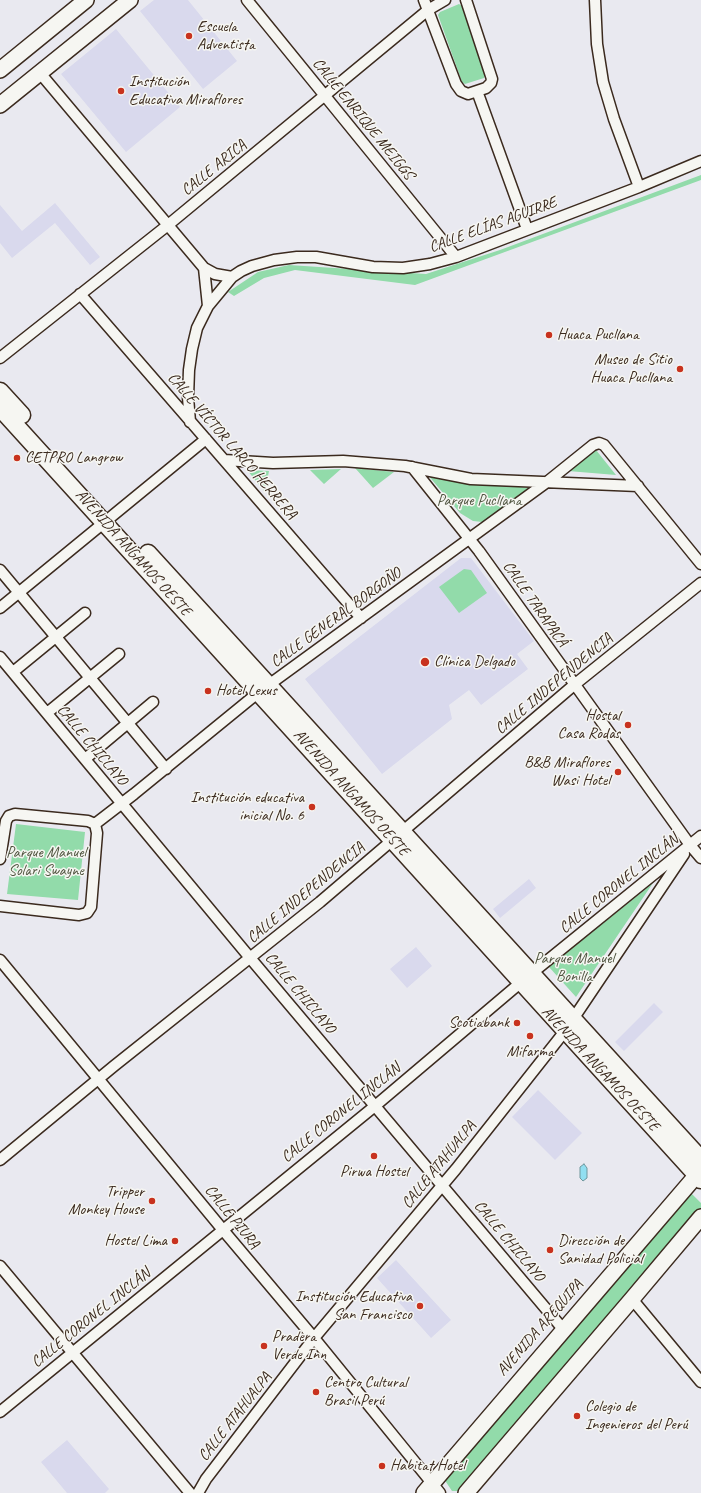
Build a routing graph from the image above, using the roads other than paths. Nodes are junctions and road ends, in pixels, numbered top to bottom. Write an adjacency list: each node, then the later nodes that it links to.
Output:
1 (86, 0): 9 (main road)
2 (130, 0): 10 (main road)
3 (247, 0): 12 (street, CALLE ENRIQUE MEIGGS)
4 (424, 0): 8 (street)
5 (445, 0): 8 (street, CALLE ARICA)
6 (466, 0): 11 (street)
7 (595, 0): 15 (street)
8 (428, 10): 11 (street); 12 (street, CALLE ARICA)
9 (0, 70)
10 (40, 73): 13 (main road); 16 (street)
11 (478, 91): 17 (street)
12 (326, 95): 16 (street, CALLE ARICA); 18 (street, CALLE ENRIQUE MEIGGS)
13 (1, 103)
14 (701, 161): 15 (street, CALLE ELÍAS AGUIRRE)
15 (639, 187): 17 (street, CALLE ELÍAS AGUIRRE)
16 (168, 225): 19 (street); 21 (street, CALLE ARICA)
17 (527, 229): 18 (street, CALLE ELÍAS AGUIRRE)
18 (456, 257): 20 (street, CALLE ELÍAS AGUIRRE)
19 (204, 268): 20 (street); 22 (street)
20 (232, 277): 22 (street, CALLE ELÍAS AGUIRRE)
21 (80, 294): 23 (street, CALLE ARICA); 26 (street, CALLE VÍCTOR LARCO HERRERA)
22 (208, 306): 26 (street, CALLE ELÍAS AGUIRRE)
23 (0, 358)
24 (0, 391): 32 (main road, AVENIDA ANGAMOS OESTE)
25 (0, 408): 32 (main road, AVENIDA ANGAMOS OESTE)
26 (190, 422): 27 (street, CALLE VÍCTOR LARCO HERRERA)
27 (206, 439): 28 (street, CALLE VÍCTOR LARCO HERRERA); 32 (street)
28 (224, 460): 29 (street); 40 (street, CALLE VÍCTOR LARCO HERRERA)
29 (412, 467): 30 (street); 33 (street, CALLE TARAPACÁ)
30 (547, 482): 31 (street); 31 (street, CALLE GENERAL BORGOÑO); 33 (street, CALLE GENERAL BORGOÑO)
31 (638, 486): 34 (street)
32 (108, 518): 37 (street); 47 (main road, AVENIDA ANGAMOS OESTE)
33 (469, 538): 40 (street, CALLE GENERAL BORGOÑO); 46 (street, CALLE TARAPACÁ)
34 (701, 564)
35 (0, 570): 37 (street)
36 (701, 583): 46 (street, CALLE INDEPENDENCIA)
37 (19, 592): 38 (street); 41 (street)
38 (0, 608)
39 (85, 613): 41 (street)
40 (361, 618): 47 (street, CALLE GENERAL BORGOÑO)
41 (56, 637): 44 (street); 45 (street)
42 (119, 654): 45 (street)
43 (0, 657): 44 (street, CALLE CHICLAYO)
44 (13, 672): 49 (street, CALLE CHICLAYO)
45 (90, 678): 49 (street); 50 (street)
46 (574, 685): 55 (street, CALLE INDEPENDENCIA); 57 (street, CALLE TARAPACÁ)
47 (264, 688): 52 (street, CALLE GENERAL BORGOÑO); 55 (main road, AVENIDA ANGAMOS OESTE)
48 (153, 702): 50 (street)
49 (47, 713): 51 (street, CALLE CHICLAYO)
50 (128, 723): 51 (street); 52 (street)
51 (85, 759): 53 (street, CALLE CHICLAYO)
52 (166, 769): 53 (street, CALLE GENERAL BORGOÑO)
53 (122, 804): 54 (street, CALLE GENERAL BORGOÑO); 61 (street, CALLE CHICLAYO)
54 (95, 824): 59 (street); 60 (street)
55 (397, 836): 61 (street, CALLE INDEPENDENCIA); 63 (main road, AVENIDA ANGAMOS OESTE)
56 (701, 836): 57 (street, CALLE CORONEL INCLÁN)
57 (690, 845): 58 (street, CALLE TARAPACÁ); 63 (street, CALLE CORONEL INCLÁN); 64 (street, CALLE ATAHUALPA)
58 (701, 858)
59 (0, 859)
60 (0, 906)
61 (251, 959): 65 (street, CALLE INDEPENDENCIA); 66 (street, CALLE CHICLAYO)
62 (0, 960): 65 (street, CALLE PIURA)
63 (527, 978): 64 (main road, AVENIDA ANGAMOS OESTE); 66 (street, CALLE CORONEL INCLÁN)
64 (569, 1025): 67 (main road, AVENIDA ANGAMOS OESTE); 69 (main road, AVENIDA ANGAMOS OESTE); 70 (street, CALLE ATAHUALPA)
65 (98, 1079): 68 (street, CALLE INDEPENDENCIA); 72 (street, CALLE PIURA)
66 (375, 1106): 70 (street, CALLE CHICLAYO); 72 (street, CALLE CORONEL INCLÁN)
67 (701, 1159)
68 (0, 1160)
69 (700, 1175): 75 (main road, AVENIDA AREQUIPA)
70 (443, 1185): 75 (street, CALLE CHICLAYO); 76 (street, CALLE ATAHUALPA)
71 (701, 1217): 74 (main road)
72 (222, 1230): 76 (street, CALLE PIURA); 77 (street, CALLE CORONEL INCLÁN)
73 (0, 1266): 77 (street)
74 (632, 1299): 78 (street); 83 (main road)
75 (563, 1329): 80 (main road, AVENIDA AREQUIPA)
76 (314, 1338): 80 (street, CALLE PIURA); 82 (street, CALLE ATAHUALPA)
77 (72, 1352): 79 (street, CALLE CORONEL INCLÁN); 81 (street)
78 (701, 1382)
79 (0, 1412)
80 (432, 1490)
81 (190, 1493)
82 (198, 1493)
83 (466, 1493)

